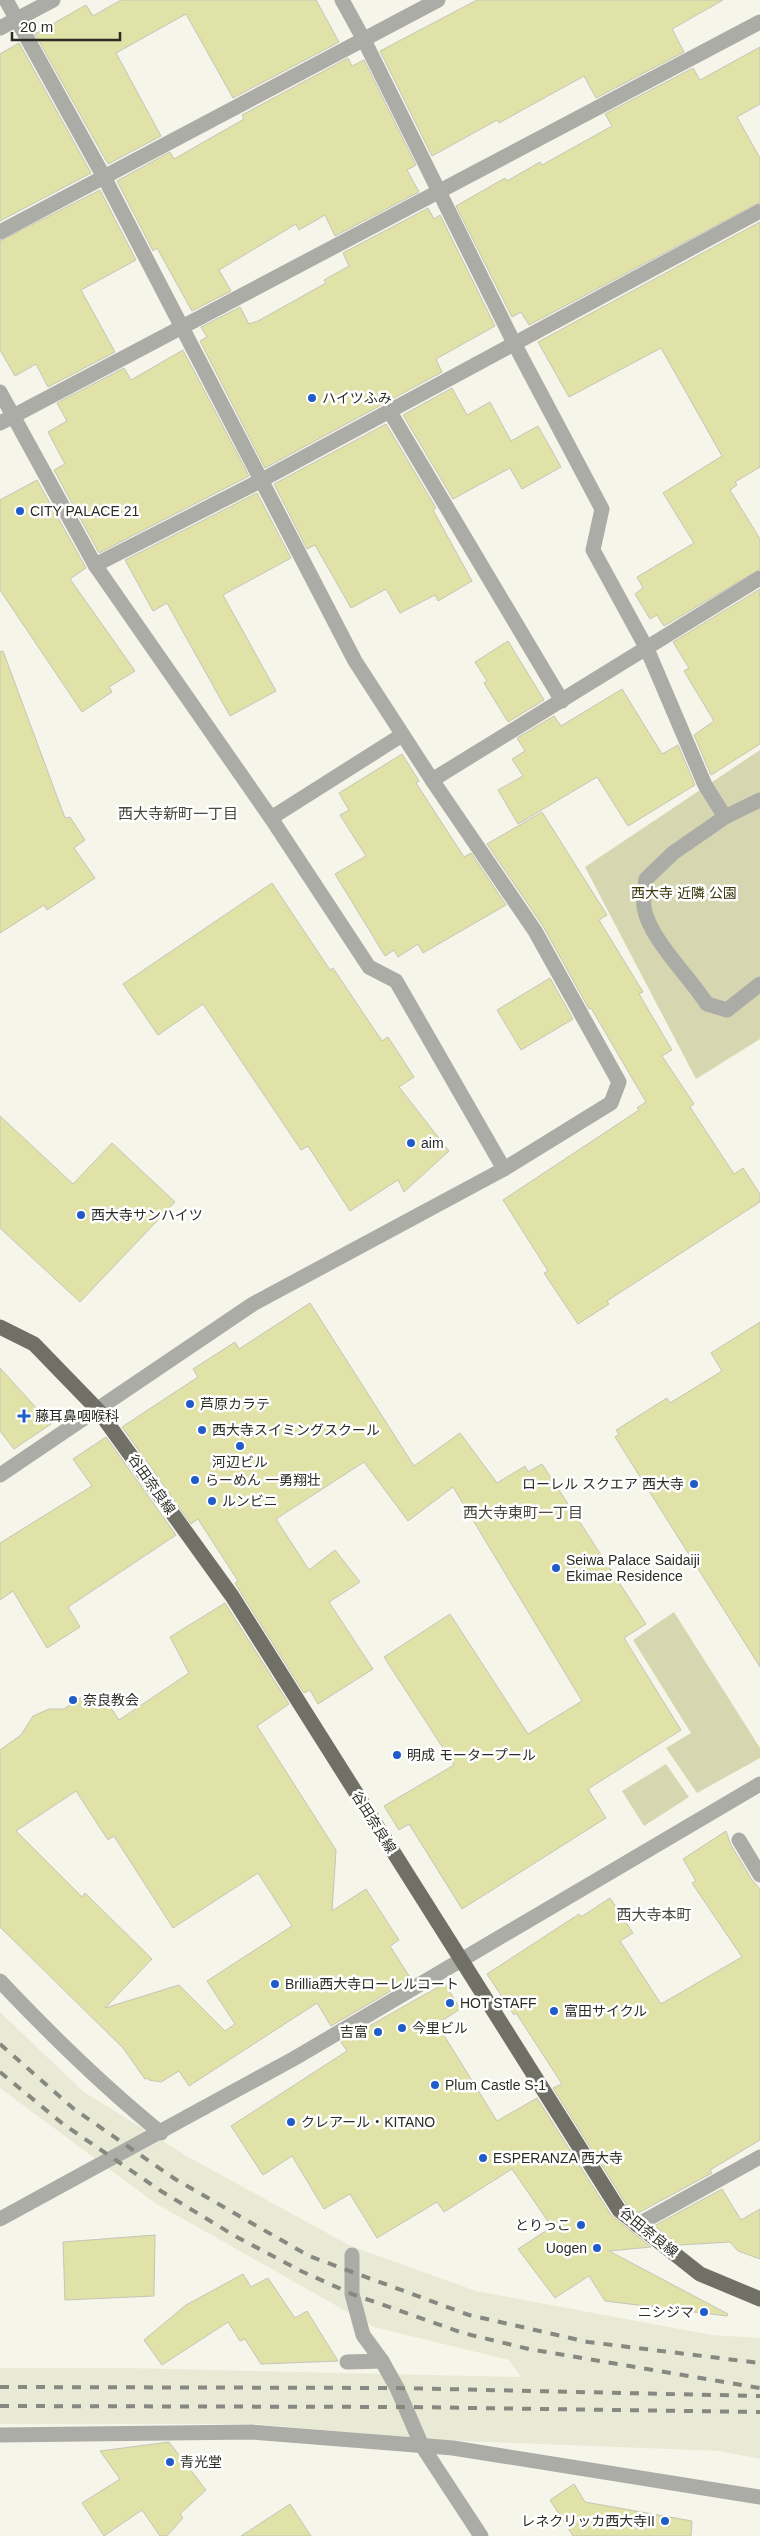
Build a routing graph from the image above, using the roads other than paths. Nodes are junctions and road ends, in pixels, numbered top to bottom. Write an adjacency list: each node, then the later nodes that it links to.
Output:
1 (6, 0): 5 (street)
2 (53, 0): 5 (street)
3 (342, 0): 8 (street)
4 (438, 0): 8 (street)
5 (16, 20): 7 (street); 9 (street)
6 (760, 22): 10 (street)
7 (0, 28)
8 (364, 40): 9 (street); 10 (street)
9 (104, 176): 12 (street); 13 (street)
10 (438, 191): 13 (street); 14 (street)
11 (760, 211): 14 (street)
12 (0, 232)
13 (181, 327): 17 (street); 18 (street)
14 (514, 345): 16 (street); 21 (street)
15 (0, 392): 17 (street)
16 (390, 412): 18 (street); 22 (street)
17 (6, 419): 19 (street)
18 (260, 481): 19 (street); 23 (street)
19 (96, 565): 27 (street)
20 (760, 578): 21 (street)
21 (647, 649): 22 (street); 26 (street)
22 (562, 701): 24 (street)
23 (402, 734): 24 (street); 27 (street)
24 (432, 780): 29 (street)
25 (759, 804): 26 (street)
26 (725, 817): 28 (street)
27 (272, 818): 29 (street)
28 (760, 984)
29 (504, 1169): 31 (street)
30 (0, 1326): 31 (main road, 谷田奈良線)
31 (98, 1410): 32 (street); 36 (main road, 谷田奈良線)
32 (0, 1475)
33 (760, 1784): 36 (street)
34 (739, 1840): 35 (street)
35 (760, 1875)
36 (460, 1961): 38 (street); 41 (main road, 谷田奈良線)
37 (0, 1981): 38 (street)
38 (161, 2133): 40 (street)
39 (760, 2156): 41 (street)
40 (0, 2219)
41 (637, 2225): 43 (main road, 谷田奈良線)
42 (352, 2255): 44 (street)
43 (760, 2299)
44 (382, 2361): 45 (street); 47 (street)
45 (348, 2362)
46 (0, 2435): 47 (street)
47 (422, 2446): 48 (street); 49 (street)
48 (760, 2497)
49 (481, 2536)

